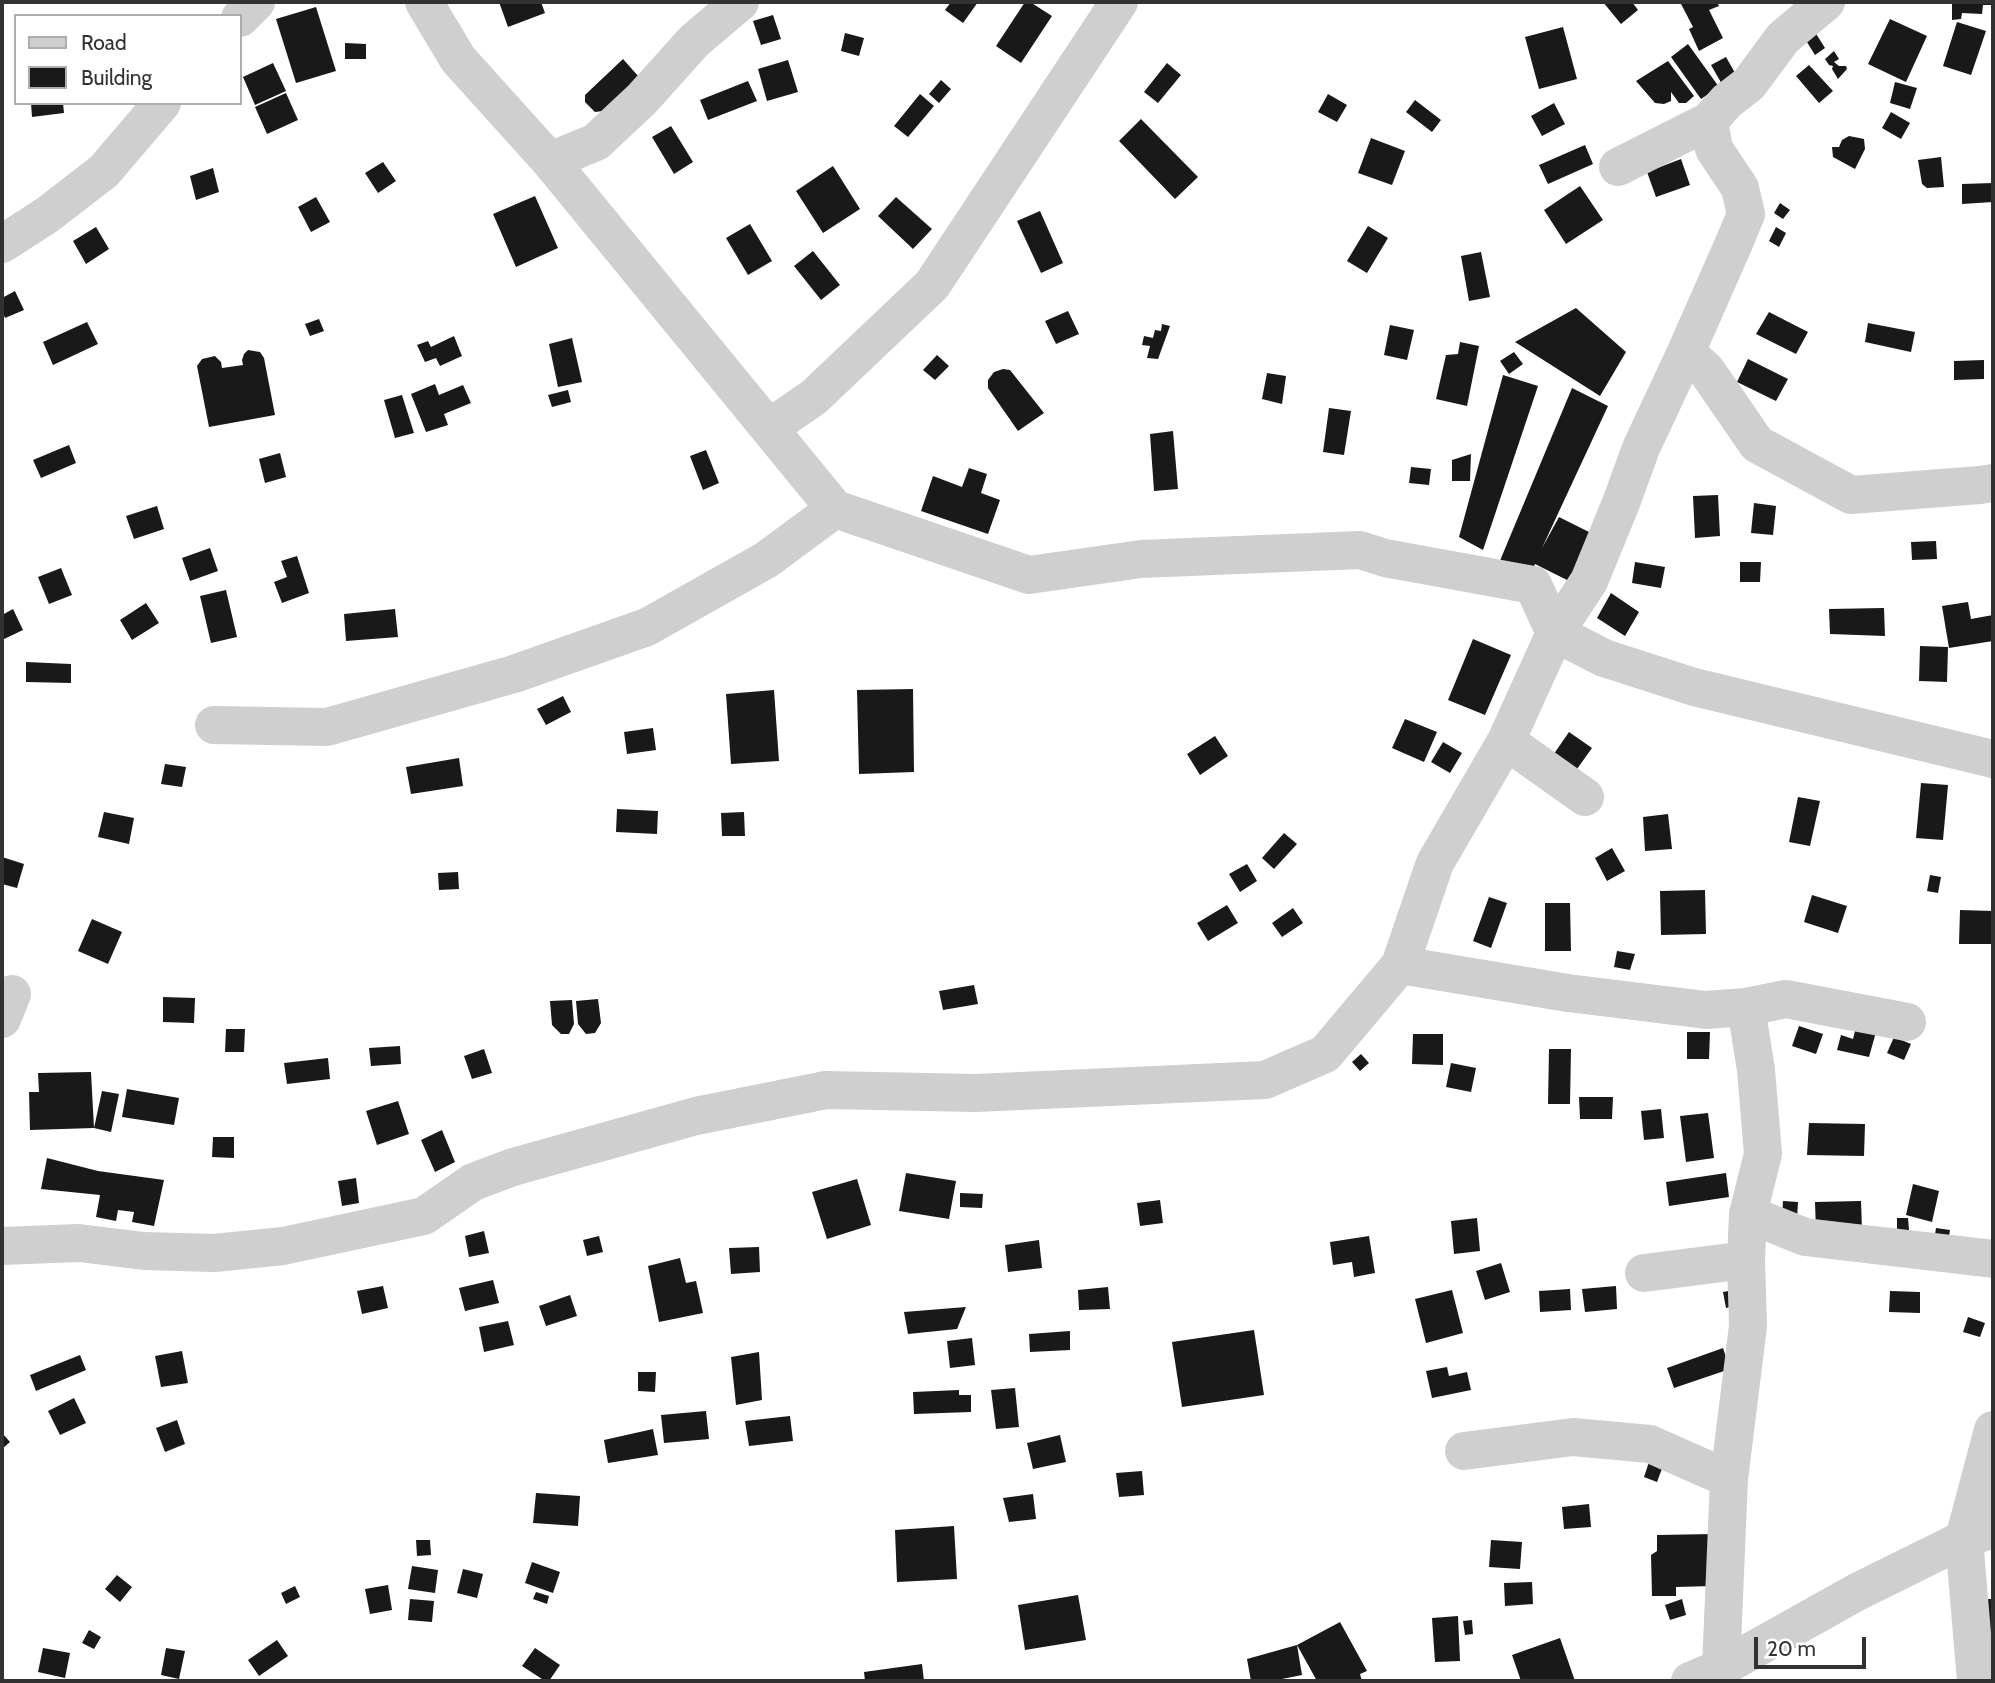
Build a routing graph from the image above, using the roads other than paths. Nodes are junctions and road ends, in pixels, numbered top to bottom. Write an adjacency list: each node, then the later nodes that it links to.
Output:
1 (256, 2): 6 (street)
2 (424, 2): 9 (street)
3 (740, 2): 9 (street)
4 (1119, 2): 13 (street)
5 (1826, 2): 8 (street)
6 (242, 16)
7 (160, 105): 11 (street)
8 (1710, 121): 10 (street); 12 (street)
9 (550, 160): 13 (street)
10 (1618, 167)
11 (2, 244)
12 (1686, 352): 14 (street); 16 (street)
13 (769, 428): 15 (street)
14 (1993, 482)
15 (835, 509): 16 (street); 17 (street)
16 (1555, 633): 18 (street); 19 (street)
17 (214, 725)
18 (1506, 741): 20 (street); 21 (street)
19 (1993, 760)
20 (1585, 797)
21 (1400, 965): 22 (street); 25 (street)
22 (1746, 1007): 23 (street); 24 (street)
23 (1907, 1022)
24 (1748, 1214): 26 (street); 27 (street)
25 (2, 1246)
26 (1993, 1259)
27 (1746, 1260): 28 (street); 31 (street)
28 (1644, 1273)
29 (1993, 1430): 32 (street)
30 (1464, 1451): 31 (street)
31 (1729, 1479): 33 (street)
32 (1979, 1534): 33 (street); 34 (street)
33 (1706, 1674)
34 (1976, 1681)

